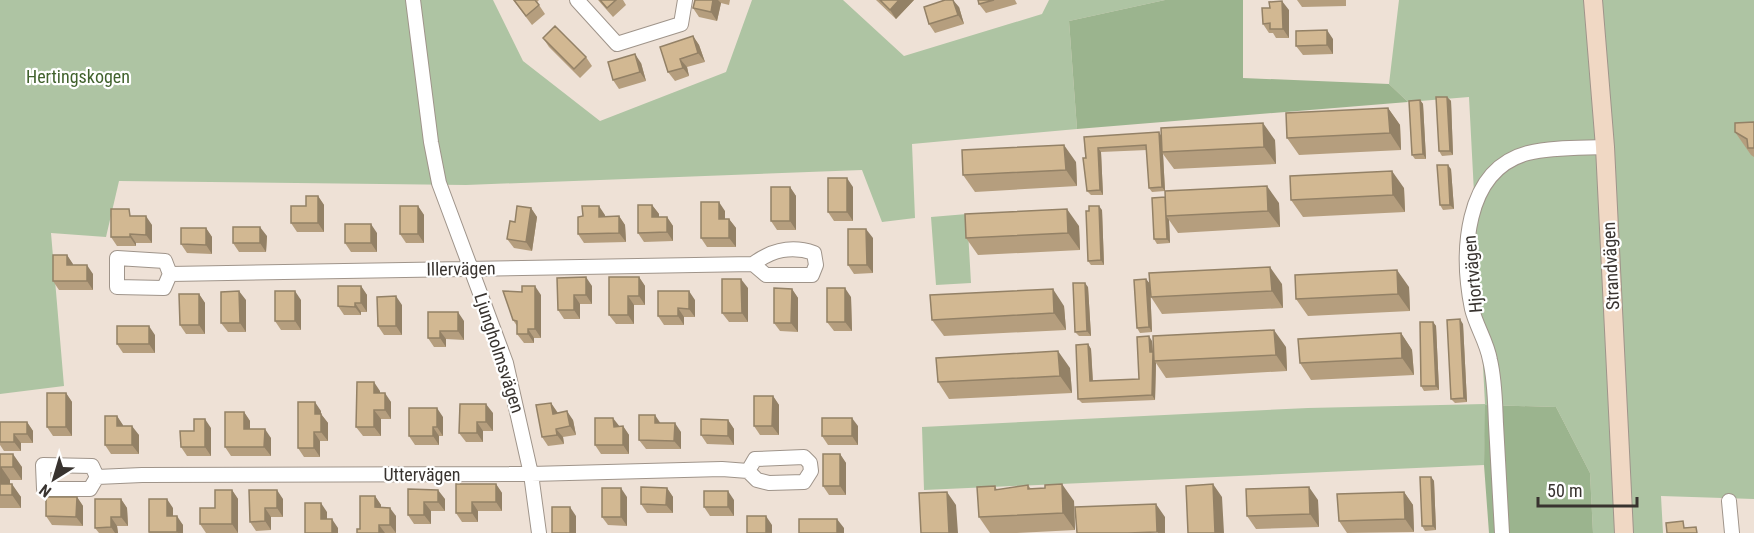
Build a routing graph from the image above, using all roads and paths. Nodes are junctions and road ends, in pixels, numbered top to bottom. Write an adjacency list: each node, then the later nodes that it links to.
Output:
1 (413, 0): 7 (street, Ljungholmsvägen)
2 (577, 0): 3 (street)
3 (685, 0)
4 (1593, 0): 5 (street, Strandvägen)
5 (1605, 147): 14 (street, Hjortvägen); 15 (street, Strandvägen)
6 (753, 264): 7 (street, Illervägen)
7 (471, 270): 8 (street, Illervägen); 10 (street, Ljungholmsvägen)
8 (170, 274)
9 (748, 471): 10 (street, Uttervägen)
10 (531, 474): 11 (street, Uttervägen); 13 (street, Ljungholmsvägen)
11 (97, 477)
12 (1729, 501): 16 (street)
13 (539, 533)
14 (1502, 533)
15 (1624, 533)
16 (1732, 533)

